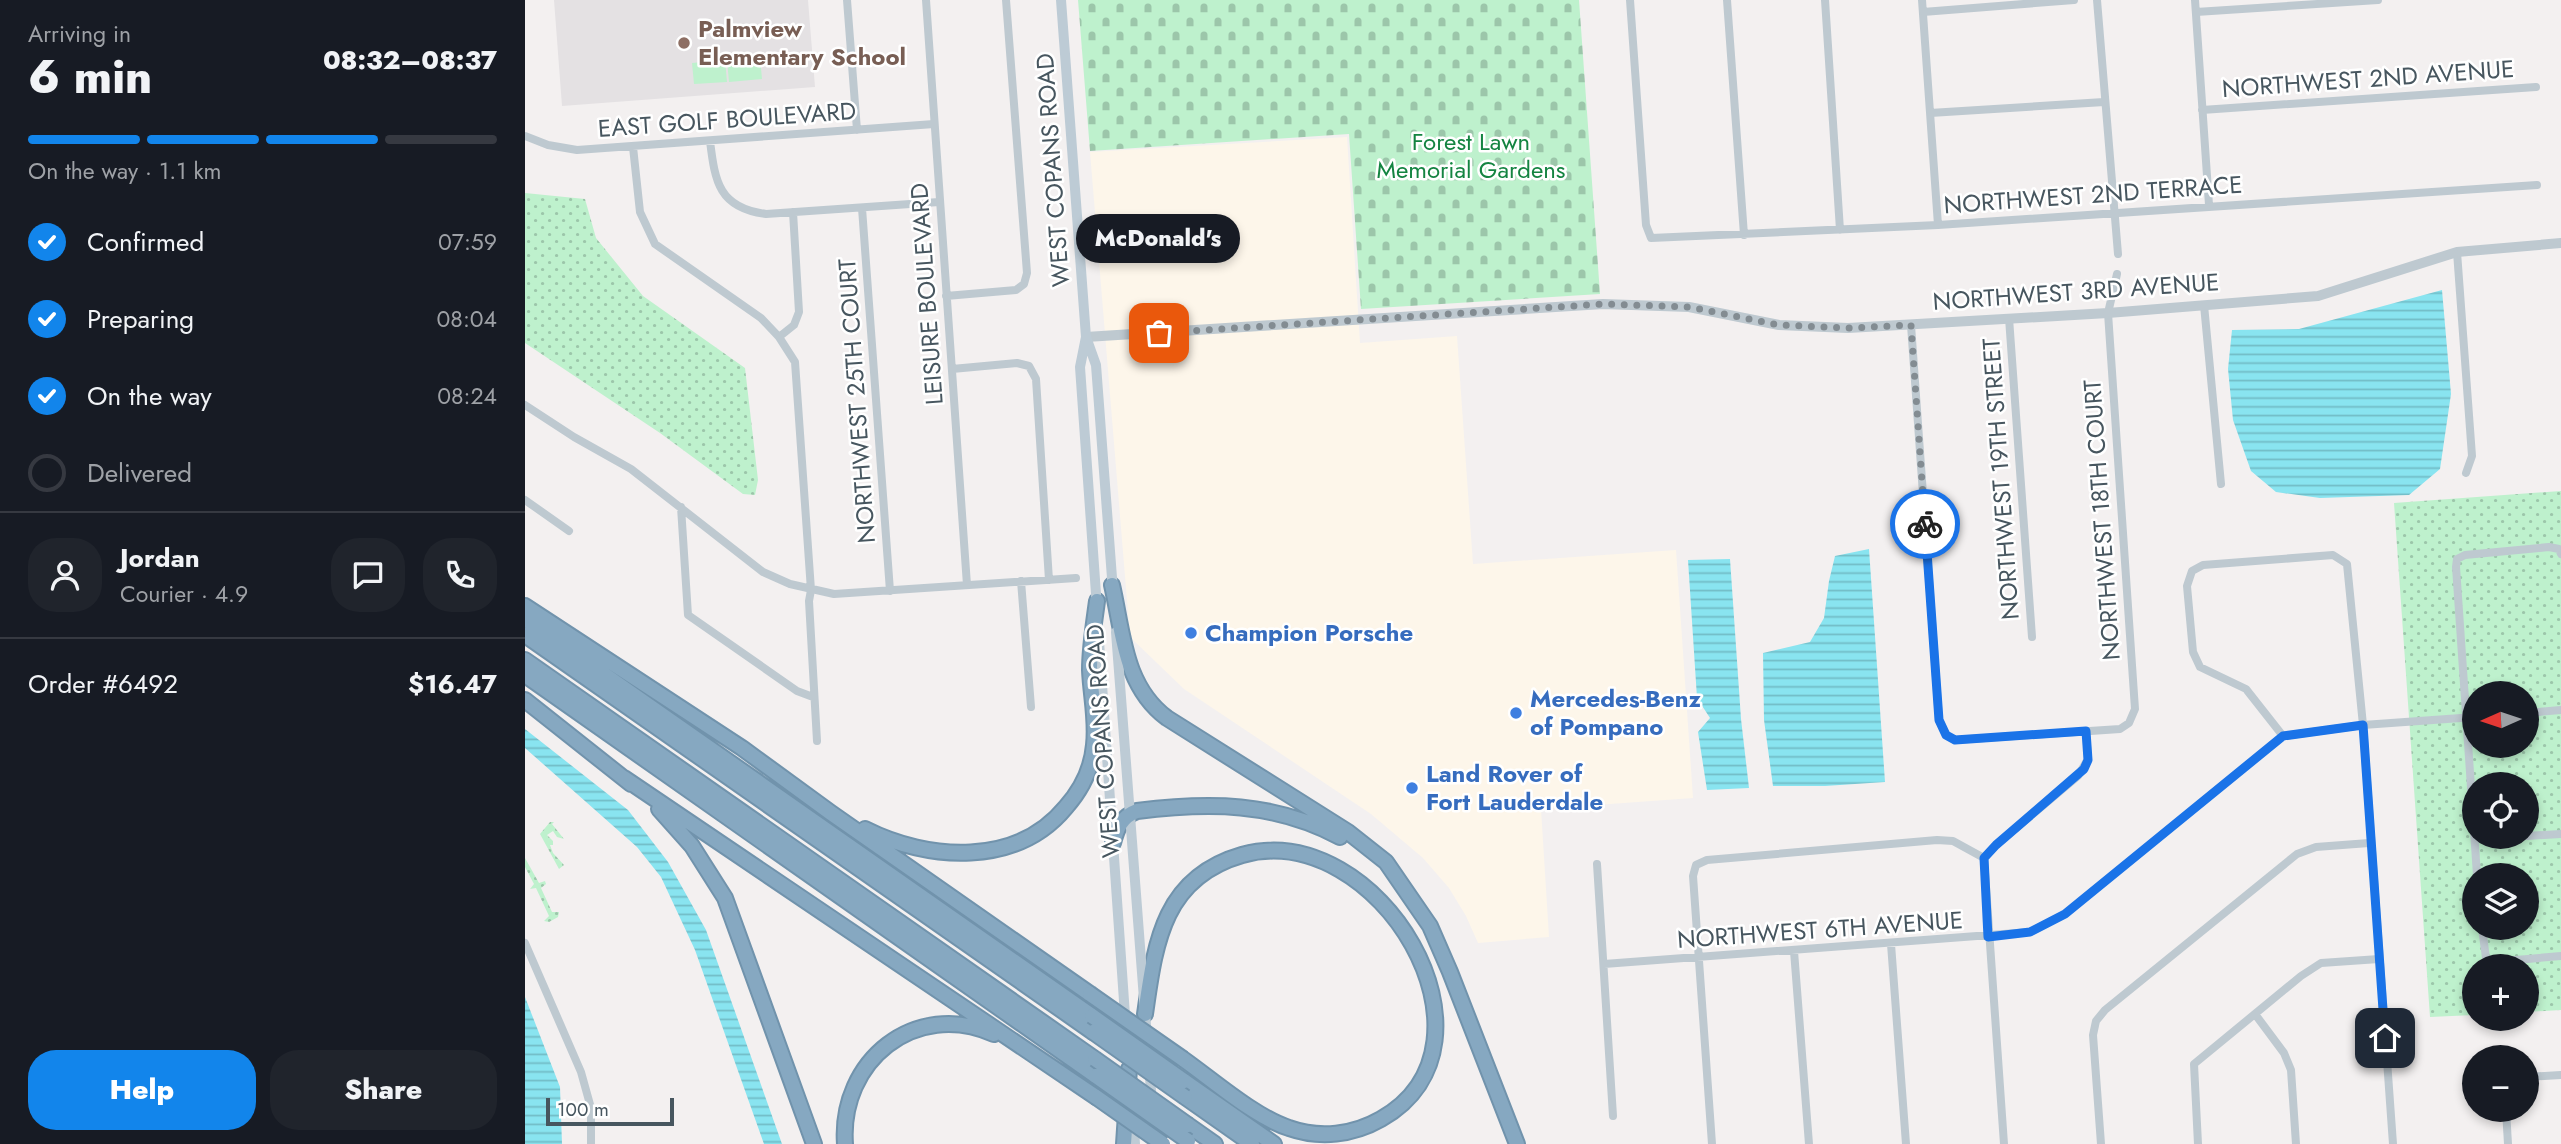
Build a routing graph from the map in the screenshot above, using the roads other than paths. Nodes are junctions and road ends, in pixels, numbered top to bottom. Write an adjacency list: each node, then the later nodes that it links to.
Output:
1 (847, 0): 20 (street)
2 (926, 0): 19 (street, LEISURE BOULEVARD)
3 (1006, 0): 37 (street)
4 (1061, 0): 43 (main road, WEST COPANS ROAD)
5 (1630, 0): 32 (street, NORTHWEST 2ND TERRACE)
6 (1727, 0): 32 (street)
7 (1825, 0): 31 (street)
8 (1922, 0): 13 (street)
9 (2074, 0): 13 (street)
10 (2097, 0): 16 (street)
11 (2195, 0): 14 (street)
12 (2378, 0): 14 (street)
13 (1923, 12): 18 (street)
14 (2196, 12): 17 (street)
15 (2536, 87): 17 (street, NORTHWEST 2ND AVENUE)
16 (2104, 102): 18 (street); 29 (street)
17 (2202, 110): 26 (street)
18 (1930, 113): 30 (street)
19 (934, 124): 20 (street, EAST GOLF BOULEVARD); 25 (street, LEISURE BOULEVARD)
20 (857, 130): 22 (street, EAST GOLF BOULEVARD)
21 (525, 136): 23 (street, EAST GOLF BOULEVARD)
22 (710, 141): 23 (street, EAST GOLF BOULEVARD); 28 (street)
23 (633, 147): 42 (street)
24 (2537, 185): 26 (street, NORTHWEST 2ND TERRACE)
25 (939, 202): 27 (street); 37 (street, LEISURE BOULEVARD)
26 (2209, 205): 29 (street, NORTHWEST 2ND TERRACE)
27 (862, 208): 28 (street); 58 (street, NORTHWEST 25TH COURT)
28 (793, 212): 42 (street)
29 (2114, 213): 30 (street, NORTHWEST 2ND TERRACE); 35 (street)
30 (1938, 225): 31 (street, NORTHWEST 2ND TERRACE)
31 (1840, 230): 32 (street, NORTHWEST 2ND TERRACE)
32 (1744, 235)
33 (2561, 243): 34 (street, NORTHWEST 3RD AVENUE)
34 (2457, 252): 38 (street, NORTHWEST 3RD AVENUE); 46 (street)
35 (2118, 254)
36 (2117, 274): 39 (street, NORTHWEST 18TH COURT)
37 (946, 296): 44 (street, LEISURE BOULEVARD)
38 (2204, 305): 39 (street, NORTHWEST 3RD AVENUE); 47 (street)
39 (2108, 313): 40 (street, NORTHWEST 3RD AVENUE); 74 (street, NORTHWEST 18TH COURT)
40 (2009, 318): 41 (street, NORTHWEST 3RD AVENUE); 63 (street, NORTHWEST 19TH STREET)
41 (1911, 325): 43 (street, NORTHWEST 3RD AVENUE); 74 (street)
42 (779, 337): 57 (street)
43 (1086, 338): 56 (main road, WEST COPANS ROAD); 59 (main road, WEST COPANS ROAD)
44 (951, 369): 53 (street); 55 (street, LEISURE BOULEVARD)
45 (525, 405): 49 (street)
46 (2466, 473)
47 (2221, 484)
48 (525, 500): 50 (street)
49 (681, 507): 57 (street); 67 (street)
50 (569, 531)
51 (2560, 551): 66 (street)
52 (1076, 578): 53 (street)
53 (1049, 579): 54 (street)
54 (1021, 581): 55 (street); 69 (street)
55 (967, 585): 58 (street)
56 (1112, 585): 79 (main road, WEST COPANS ROAD); 86 (highway)
57 (811, 590): 58 (street); 67 (street)
58 (890, 591)
59 (1097, 601): 78 (highway); 82 (main road, WEST COPANS ROAD)
60 (525, 606): 78 (highway)
61 (525, 619): 114 (highway, bridge)
62 (525, 635): 113 (highway, bridge)
63 (2032, 637)
64 (525, 660): 112 (highway, bridge)
65 (525, 676): 104 (highway, bridge)
66 (2467, 681)
67 (813, 697): 76 (street)
68 (525, 700): 77 (highway)
69 (1031, 707)
70 (2561, 710): 71 (street)
71 (2539, 712)
72 (2462, 718): 73 (street)
73 (2363, 725): 75 (street); 75 (street); 83 (street)
74 (2086, 731): 84 (street)
75 (2283, 736): 87 (street, NORTHWEST 6TH AVENUE)
76 (817, 741)
77 (624, 778): 98 (highway); 106 (highway)
78 (797, 788): 96 (highway, bridge)
79 (1130, 813): 82 (highway); 86 (highway); 96 (main road, WEST COPANS ROAD)
80 (2561, 834): 81 (street)
81 (2539, 835)
82 (1113, 843): 99 (main road, WEST COPANS ROAD)
83 (2369, 843): 94 (street); 120 (street)
84 (1984, 858): 87 (street); 93 (street)
85 (1597, 864): 95 (street)
86 (1412, 899): 115 (highway)
87 (1988, 937): 90 (street, NORTHWEST 6TH AVENUE); 119 (street)
88 (2484, 940): 92 (street)
89 (525, 943): 105 (street)
90 (1891, 944): 91 (street, NORTHWEST 6TH AVENUE); 118 (street)
91 (1794, 951): 93 (street, NORTHWEST 6TH AVENUE); 117 (street)
92 (2561, 956)
93 (1699, 958): 95 (street, NORTHWEST 6TH AVENUE); 116 (street)
94 (2379, 959): 97 (street); 123 (street)
95 (1604, 964): 102 (street)
96 (1145, 1014): 110 (main road, WEST COPANS ROAD)
97 (2255, 1014): 121 (street); 122 (street)
98 (1034, 1055): 107 (highway); 111 (highway, bridge)
99 (1129, 1069): 108 (highway); 109 (main road, WEST COPANS ROAD)
100 (2561, 1075): 101 (street)
101 (2539, 1076)
102 (1613, 1116)
103 (2507, 1122): 124 (street)
104 (1191, 1142)
105 (591, 1144)
106 (814, 1144)
107 (845, 1144)
108 (1124, 1144)
109 (1135, 1144)
110 (1155, 1144)
111 (1163, 1144)
112 (1215, 1144)
113 (1252, 1144)
114 (1274, 1144)
115 (1517, 1144)
116 (1712, 1144)
117 (1809, 1144)
118 (1906, 1144)
119 (2004, 1144)
120 (2101, 1144)
121 (2198, 1144)
122 (2296, 1144)
123 (2393, 1144)
124 (2508, 1144)

